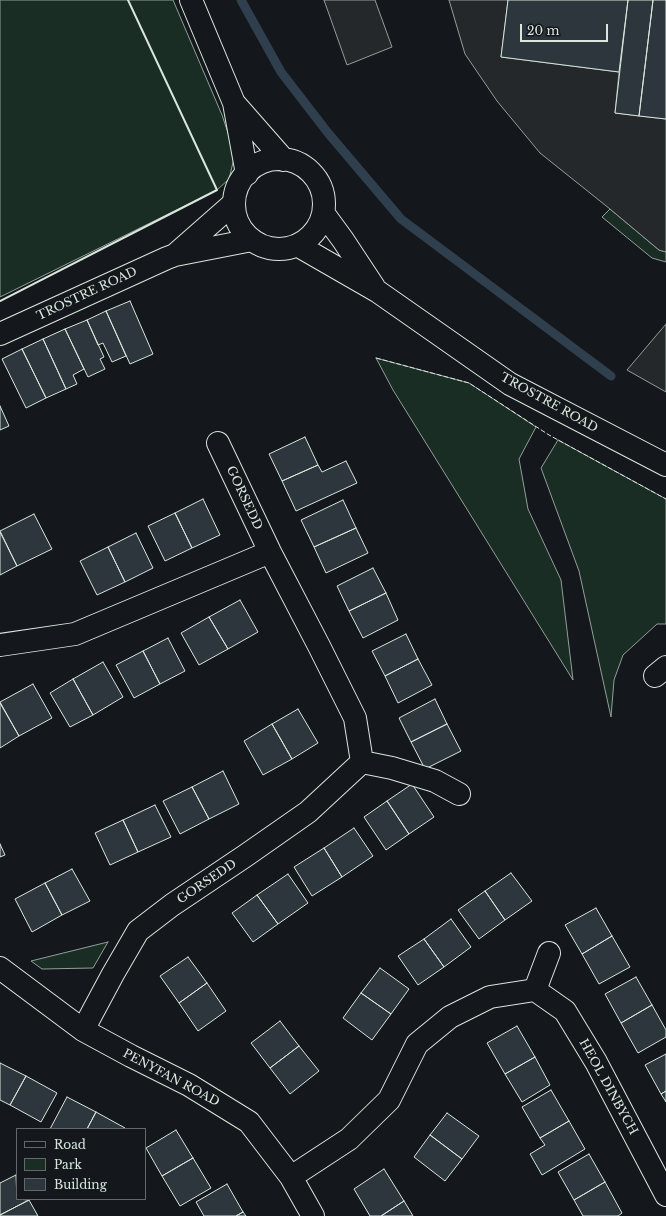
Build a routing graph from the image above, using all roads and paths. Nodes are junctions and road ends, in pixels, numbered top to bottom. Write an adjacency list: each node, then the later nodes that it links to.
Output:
1 (191, 0): 2 (street)
2 (234, 103): 3 (street); 4 (street)
3 (284, 160): 4 (street); 6 (street)
4 (247, 174): 5 (street)
5 (234, 203): 7 (street); 9 (street, TROSTRE ROAD)
6 (324, 214): 8 (street); 10 (street, TROSTRE ROAD)
7 (252, 240): 8 (street); 9 (street, TROSTRE ROAD)
8 (298, 245): 10 (street, TROSTRE ROAD)
9 (175, 255): 11 (street, TROSTRE ROAD)
10 (377, 291): 13 (street, TROSTRE ROAD)
11 (0, 334)
12 (218, 443): 14 (street, GORSEDD)
13 (666, 466)
14 (270, 552): 15 (street); 16 (street, GORSEDD)
15 (0, 646)
16 (362, 762): 17 (street); 21 (street, GORSEDD)
17 (459, 794)
18 (549, 953): 20 (street)
19 (0, 968): 21 (street, PENYFAN ROAD)
20 (535, 990): 22 (street); 23 (street, HEOL DINBYCH)
21 (83, 1030): 22 (street, PENYFAN ROAD)
22 (291, 1178): 24 (street, PENYFAN ROAD)
23 (666, 1195)
24 (314, 1216)

